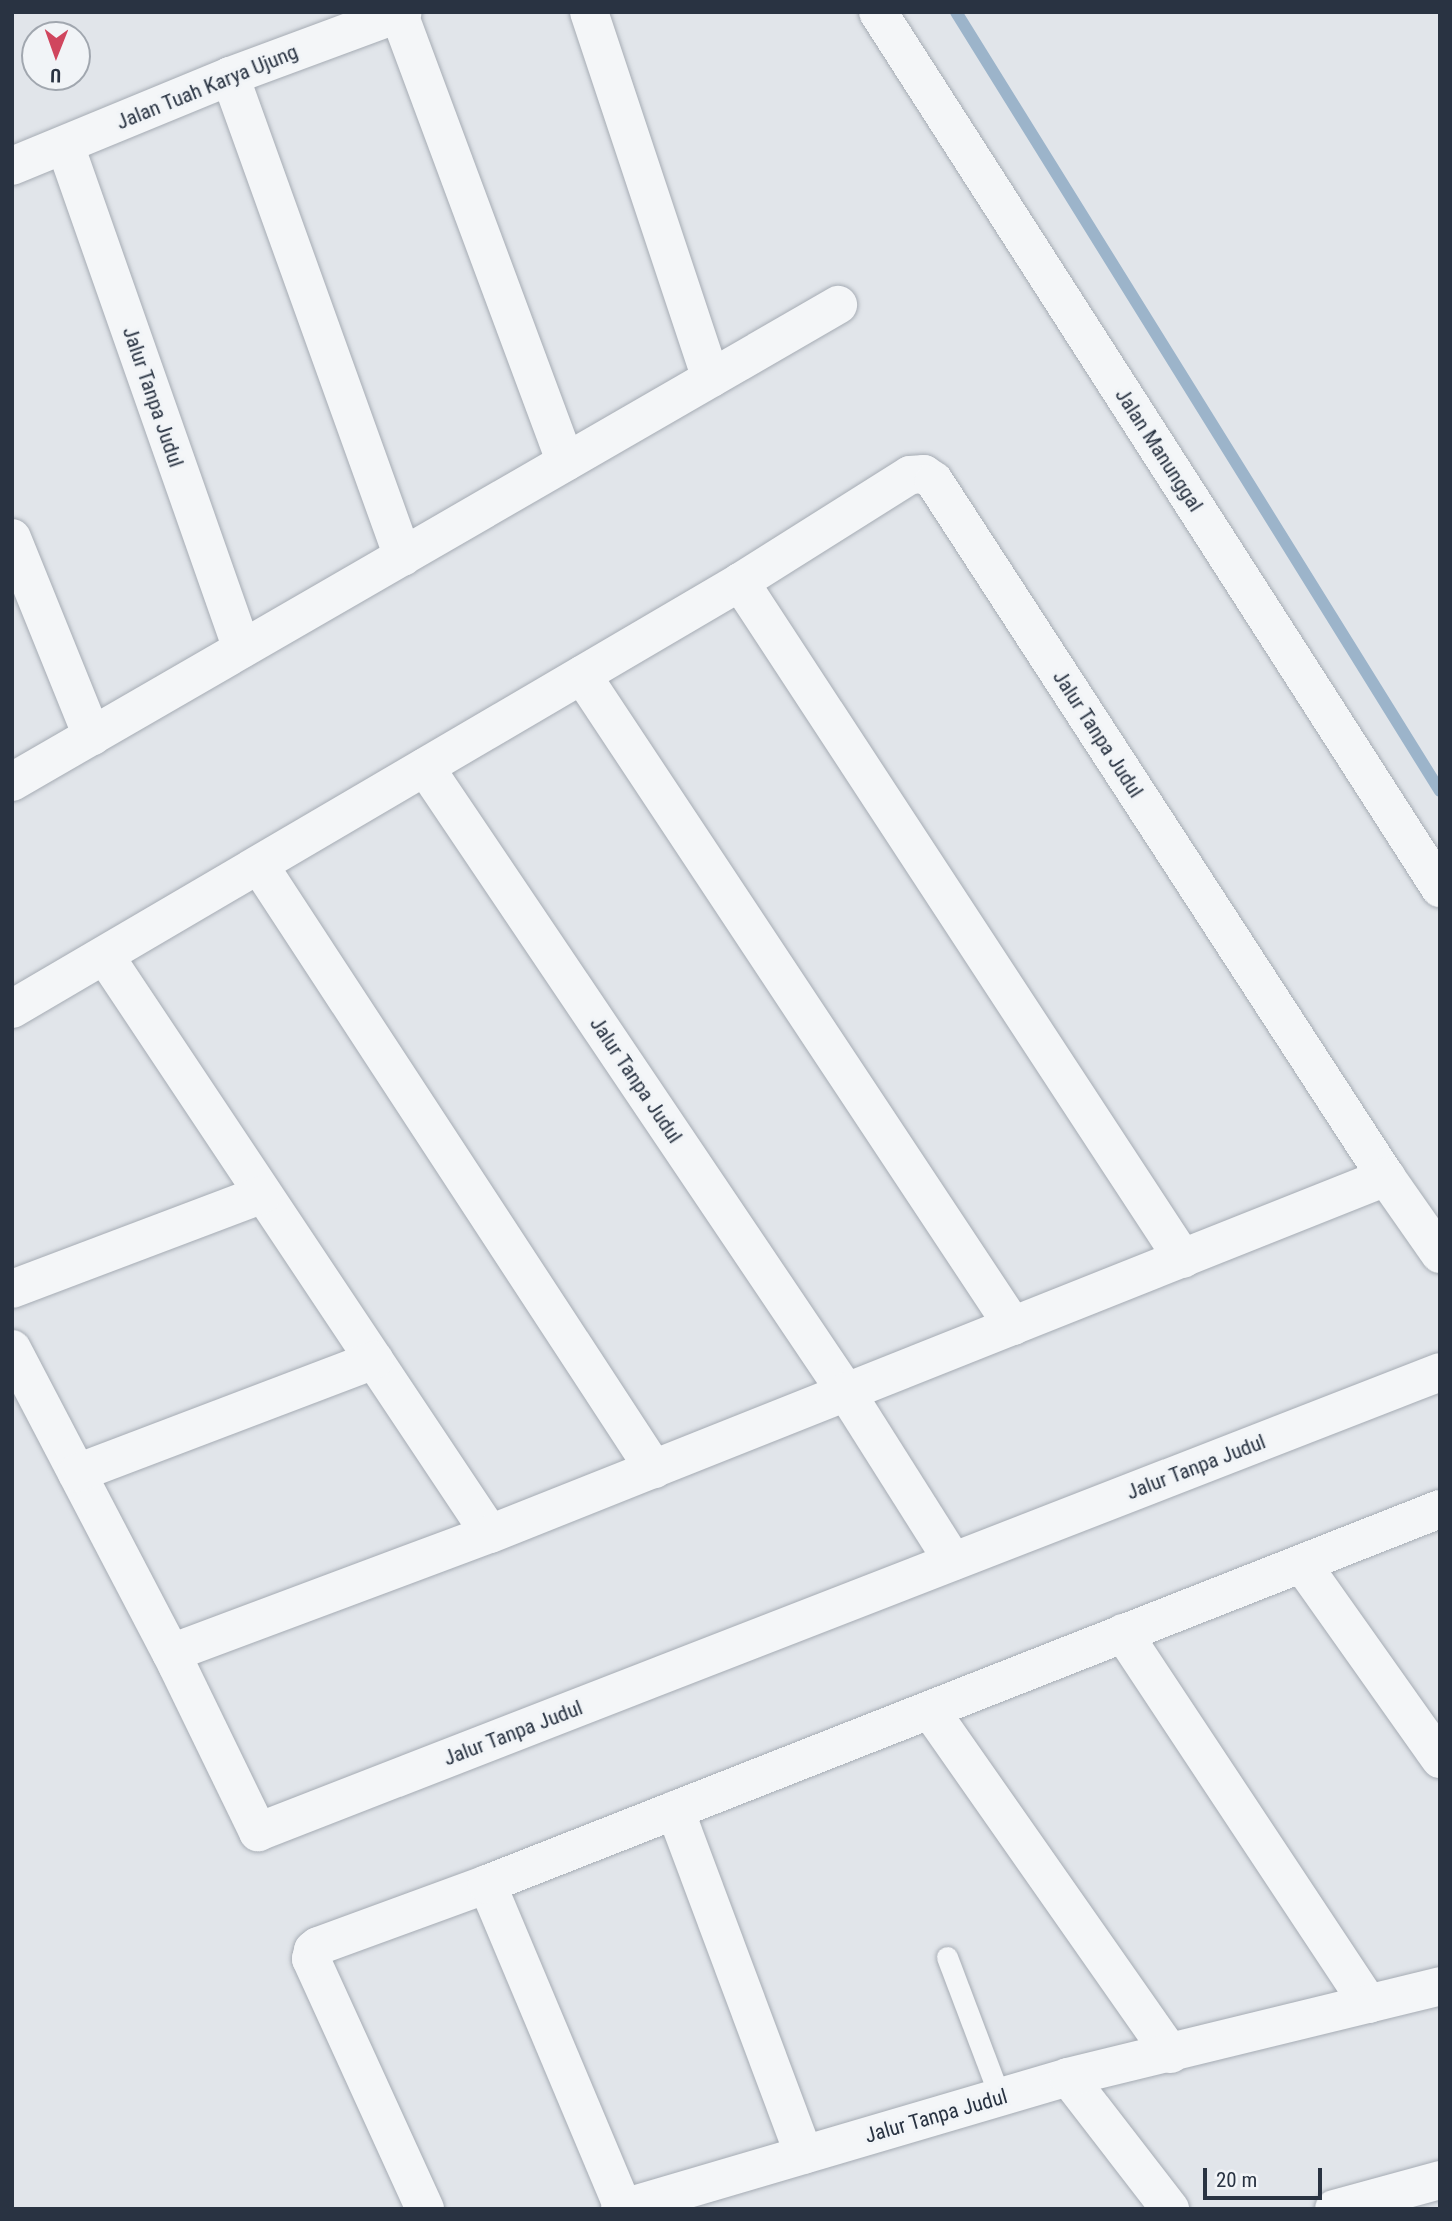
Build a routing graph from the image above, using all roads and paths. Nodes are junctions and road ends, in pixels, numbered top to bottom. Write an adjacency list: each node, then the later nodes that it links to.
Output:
1 (589, 12): 8 (street)
2 (878, 12): 19 (street, Jalan Manunggal)
3 (401, 13): 4 (street, Jalan Tuah Karya Ujung); 9 (street)
4 (230, 76): 5 (street, Jalan Tuah Karya Ujung); 11 (street)
5 (65, 145): 6 (street, Jalan Tuah Karya Ujung); 13 (street, Jalur Tanpa Judul)
6 (12, 166)
7 (838, 305): 8 (street)
8 (711, 378): 9 (street)
9 (566, 462): 11 (street)
10 (12, 538): 15 (street)
11 (402, 556): 13 (street)
12 (740, 582): 14 (street, Jalur Tanpa Judul); 22 (street, Jalur Tanpa Judul); 25 (street)
13 (242, 649): 15 (street)
14 (582, 675): 16 (street, Jalur Tanpa Judul); 27 (street)
15 (92, 736): 17 (street)
16 (425, 767): 18 (street, Jalur Tanpa Judul); 31 (street, Jalur Tanpa Judul)
17 (12, 782)
18 (259, 865): 20 (street, Jalur Tanpa Judul); 32 (street)
19 (1440, 888)
20 (105, 956): 21 (street, Jalur Tanpa Judul); 23 (street)
21 (12, 1009)
22 (1386, 1177): 24 (street, Jalur Tanpa Judul); 25 (street)
23 (264, 1194): 26 (street); 29 (street)
24 (1440, 1254)
25 (1183, 1259): 27 (street)
26 (12, 1289)
27 (1013, 1326): 31 (street)
28 (12, 1349): 33 (street, Jalur Tanpa Judul)
29 (374, 1360): 33 (street); 35 (street)
30 (1440, 1372): 36 (street, Jalur Tanpa Judul)
31 (846, 1392): 32 (street); 36 (street, Jalur Tanpa Judul)
32 (654, 1469): 35 (street)
33 (77, 1473): 39 (street, Jalur Tanpa Judul)
34 (1440, 1509): 37 (street)
35 (490, 1534): 39 (street)
36 (953, 1561): 39 (street, Jalur Tanpa Judul)
37 (1303, 1564): 38 (street); 41 (street)
38 (1123, 1633): 40 (street); 46 (street)
39 (171, 1653)
40 (930, 1710): 42 (street); 47 (street)
41 (1440, 1759)
42 (675, 1810): 43 (street); 50 (street)
43 (487, 1884): 52 (street, Jalur Tanpa Judul); 53 (street)
44 (947, 1957): 49 (lane)
45 (1440, 1986): 46 (street, Jalur Tanpa Judul)
46 (1369, 2004): 47 (street, Jalur Tanpa Judul)
47 (1171, 2054): 48 (street, Jalur Tanpa Judul)
48 (1068, 2077): 49 (street, Jalur Tanpa Judul); 54 (street)
49 (1000, 2097): 50 (street, Jalur Tanpa Judul)
50 (804, 2155): 52 (street, Jalur Tanpa Judul)
51 (1440, 2180): 55 (street)
52 (621, 2208)
53 (425, 2209)
54 (1170, 2209)
55 (1334, 2209)

